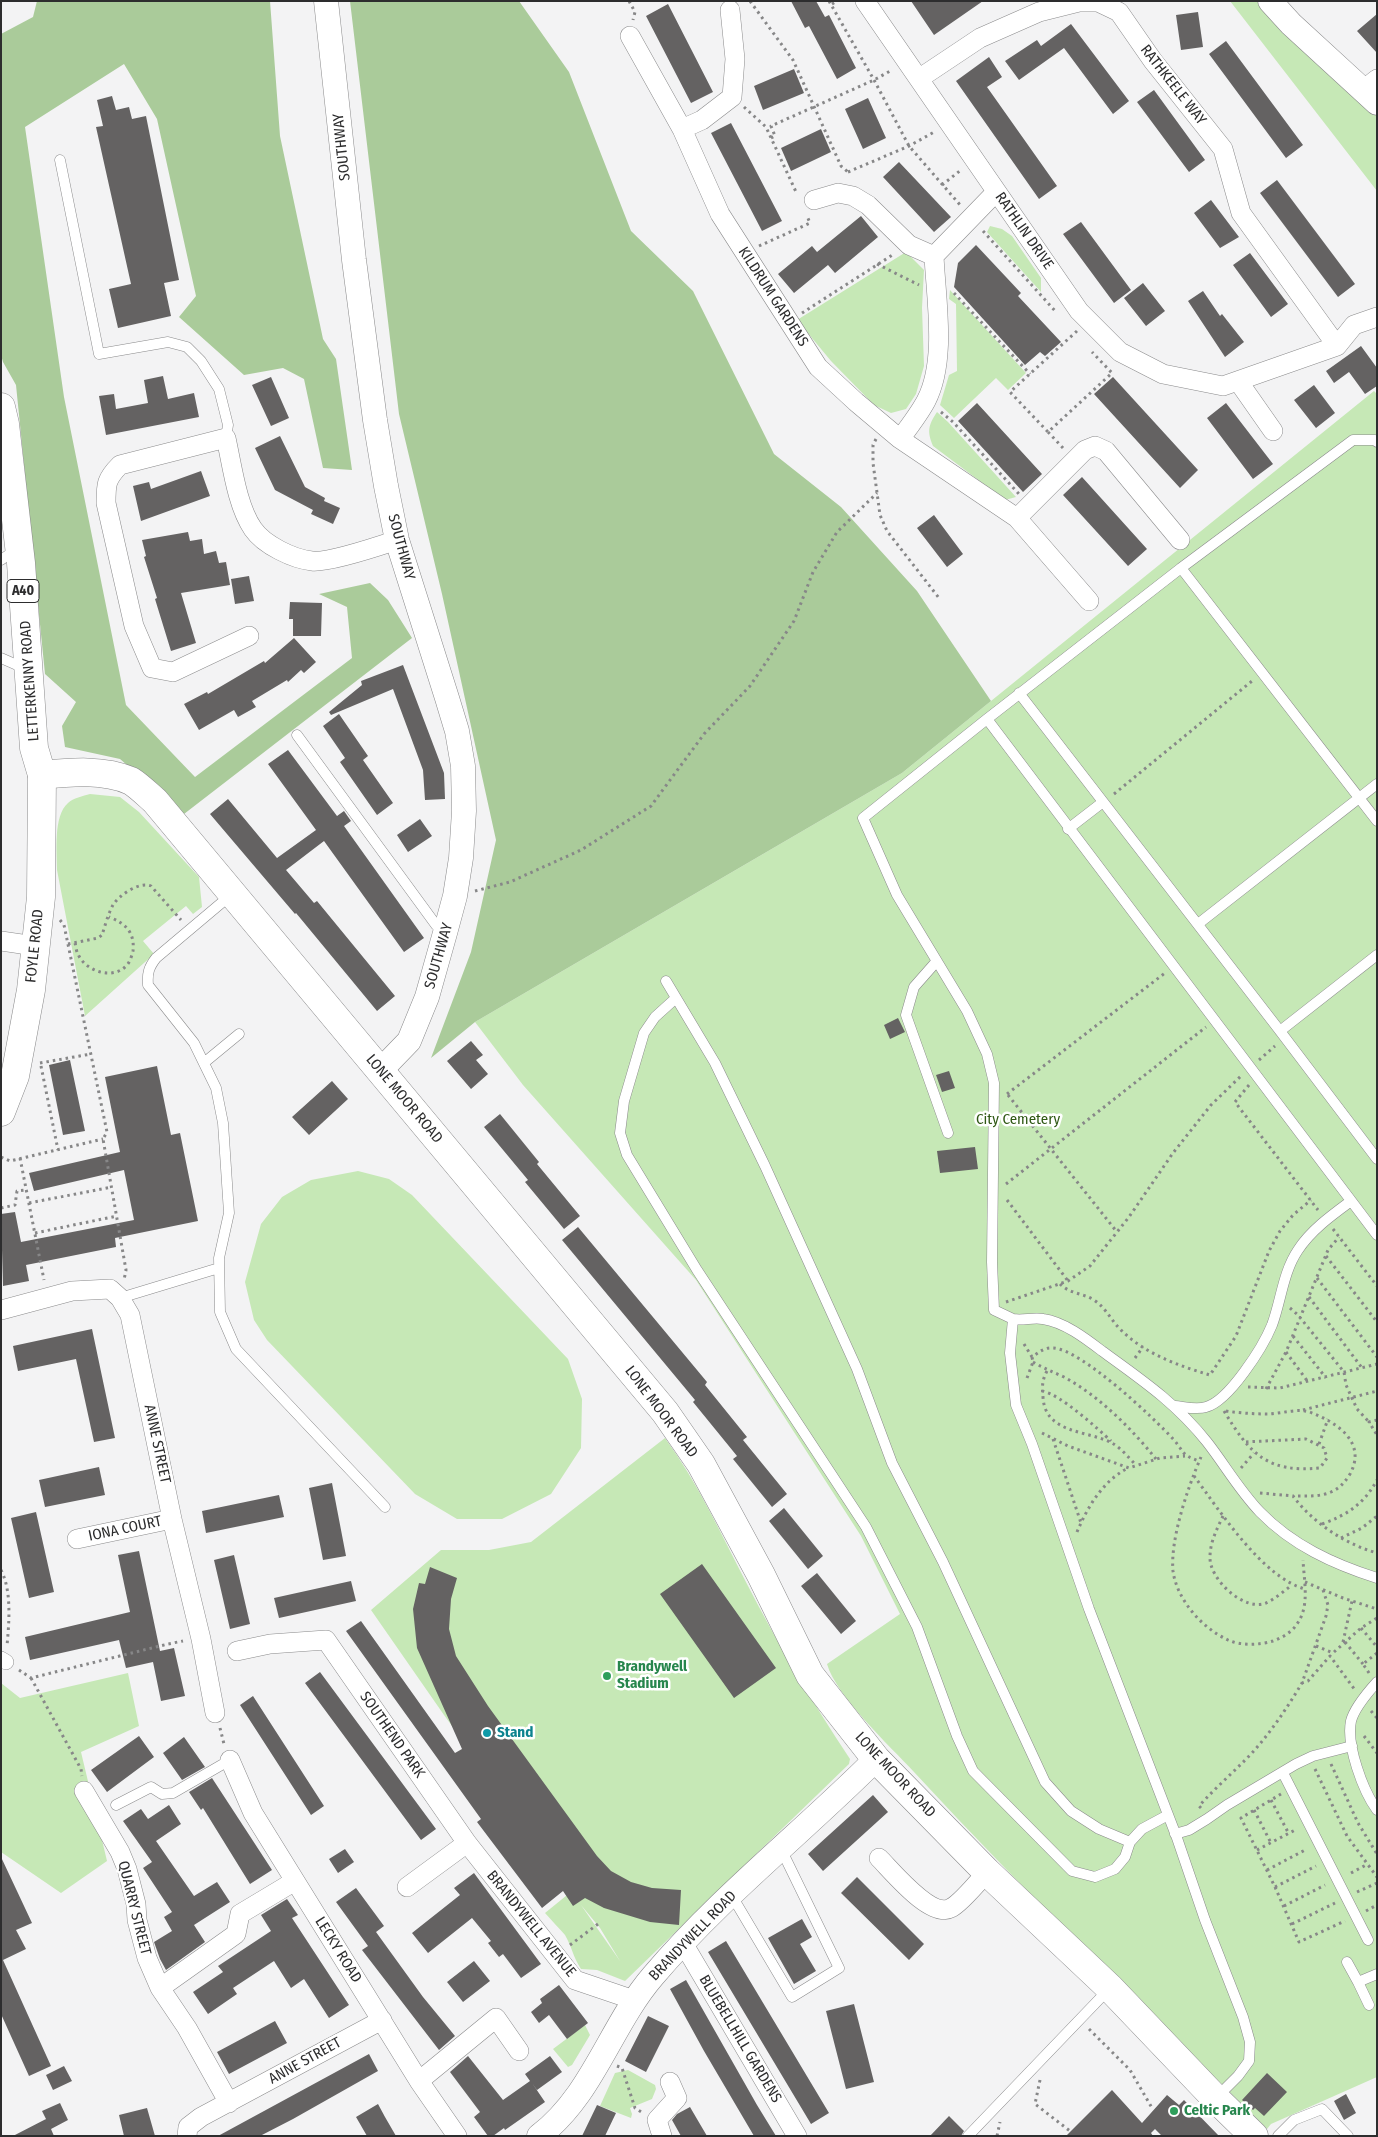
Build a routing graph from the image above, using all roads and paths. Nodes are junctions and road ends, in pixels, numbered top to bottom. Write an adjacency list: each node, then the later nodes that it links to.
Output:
1 (326, 1): 50 (street, SOUTHWAY)
2 (750, 1): 13 (path)
3 (837, 1): 6 (path)
4 (865, 1): 9 (street, RATHLIN DRIVE)
5 (1270, 1): 11 (street)
6 (830, 3): 10 (path)
7 (730, 10): 12 (street)
8 (630, 36): 15 (street, KILDRUM GARDENS)
9 (920, 78): 14 (street, RATHLIN DRIVE); 38 (street, RATHKEELE WAY)
10 (874, 80): 13 (path); 17 (path)
11 (1372, 91)
12 (732, 97): 15 (street); 16 (path)
13 (815, 106): 16 (path); 20 (path)
14 (949, 124): 17 (path); 19 (street, RATHLIN DRIVE)
15 (682, 129): 27 (street, KILDRUM GARDENS)
16 (771, 138): 24 (path)
17 (908, 146): 20 (path); 21 (path)
18 (60, 160): 45 (lane)
19 (974, 161): 21 (path); 23 (street, RATHLIN DRIVE)
20 (848, 172): 22 (path)
21 (942, 185): 25 (path)
22 (838, 192): 24 (street); 26 (street)
23 (996, 192): 25 (street); 40 (street, RATHLIN DRIVE)
24 (806, 204): 27 (path)
25 (971, 217): 28 (street); 32 (path)
26 (909, 245): 28 (street); 29 (path)
27 (744, 252): 33 (street, KILDRUM GARDENS)
28 (934, 256): 30 (street)
29 (877, 264): 30 (path); 33 (path)
30 (935, 292): 39 (path); 41 (street)
31 (1377, 317): 38 (street)
32 (1062, 318)
33 (789, 322): 43 (street, KILDRUM GARDENS)
34 (1068, 326): 35 (path)
35 (1075, 333): 36 (path); 39 (path)
36 (1081, 340)
37 (1087, 346): 39 (path)
38 (1337, 346): 40 (street, RATHLIN DRIVE)
39 (1030, 374)
40 (1238, 381): 44 (street)
41 (927, 400): 46 (street); 49 (path)
42 (3, 422): 52 (main road, LETTERKENNY ROAD / A40)
43 (884, 426): 46 (street, KILDRUM GARDENS); 48 (path)
44 (1273, 431)
45 (226, 438): 50 (street); 56 (street)
46 (900, 439): 49 (street, KILDRUM GARDENS)
47 (1377, 442): 53 (lane)
48 (877, 493): 54 (path); 71 (path)
49 (1023, 512): 51 (street); 55 (street, KILDRUM GARDENS)
50 (397, 540): 71 (street, SOUTHWAY)
51 (1180, 540)
52 (10, 554): 58 (main road, LETTERKENNY ROAD / A40)
53 (1181, 568): 59 (lane); 60 (lane)
54 (939, 598)
55 (1089, 601)
56 (249, 636)
57 (1, 658): 58 (lane)
58 (29, 671): 63 (main road, LETTERKENNY ROAD / A40)
59 (1262, 673): 65 (lane); 66 (path)
60 (1019, 693): 61 (lane); 66 (lane)
61 (986, 719): 68 (lane); 81 (lane)
62 (297, 735): 75 (lane)
63 (42, 775): 69 (main road, LONE MOOR ROAD); 70 (main road, FOYLE ROAD / A40)
64 (1377, 784): 65 (lane)
65 (1359, 798): 67 (lane); 73 (lane)
66 (1103, 802): 68 (lane); 73 (lane)
67 (1377, 821)
68 (1068, 828): 82 (lane)
69 (233, 894): 74 (lane); 91 (main road, LONE MOOR ROAD)
70 (41, 896): 78 (path); 79 (main road, FOYLE ROAD / A40)
71 (456, 896): 75 (street, SOUTHWAY)
72 (108, 917): 74 (path); 77 (path); 77 (path)
73 (1198, 924): 87 (lane)
74 (190, 930): 89 (lane)
75 (445, 933): 91 (street, SOUTHWAY)
76 (1, 941): 79 (street)
77 (75, 942): 78 (path)
78 (68, 944): 88 (path)
79 (35, 946): 90 (main road, FOYLE ROAD / A40)
80 (1377, 954): 87 (lane)
81 (936, 962): 94 (lane); 96 (lane)
82 (1173, 967): 85 (lane); 93 (path)
83 (666, 981): 84 (lane)
84 (676, 998): 225 (lane); 225 (lane)
85 (1214, 1021): 92 (lane); 98 (path)
86 (239, 1034): 89 (lane)
87 (1283, 1034): 92 (path); 102 (lane)
88 (91, 1054): 90 (path); 97 (path)
89 (205, 1062): 117 (lane)
90 (28, 1065): 95 (main road, FOYLE ROAD / A40); 99 (path)
91 (380, 1071): 211 (main road, LONE MOOR ROAD)
92 (1254, 1071): 106 (path); 107 (lane); 112 (path)
93 (1008, 1094): 94 (path); 98 (path)
94 (994, 1105): 105 (lane)
95 (1, 1112)
96 (948, 1134)
97 (103, 1140): 99 (path); 103 (path)
98 (1051, 1149): 105 (path); 112 (path)
99 (58, 1150): 101 (path)
100 (1, 1157): 101 (path)
101 (20, 1158): 104 (path)
102 (1377, 1159)
103 (112, 1187): 108 (path); 110 (path)
104 (26, 1190): 108 (path); 109 (path)
105 (996, 1190): 119 (path); 126 (lane)
106 (1310, 1200): 111 (path); 120 (path)
107 (1351, 1201): 111 (lane); 114 (lane)
108 (29, 1204): 113 (path)
109 (1, 1208)
110 (117, 1216): 113 (path); 123 (path)
111 (1326, 1220): 115 (path); 141 (lane)
112 (1117, 1232): 119 (path)
113 (35, 1233): 124 (path)
114 (1377, 1235)
115 (1339, 1237): 116 (path); 121 (path)
116 (1326, 1256): 118 (path); 129 (path)
117 (219, 1268): 123 (lane); 170 (lane)
118 (1316, 1277): 122 (path); 133 (path)
119 (1068, 1281): 120 (path)
120 (1060, 1284): 126 (path)
121 (1377, 1286)
122 (1309, 1297): 127 (path); 136 (path)
123 (120, 1298): 124 (street); 173 (street, ANNE STREET)
124 (48, 1299): 125 (street)
125 (1, 1310)
126 (994, 1310): 128 (lane)
127 (1300, 1319): 130 (path); 138 (path)
128 (1018, 1320): 132 (path); 147 (lane); 178 (lane)
129 (1377, 1322)
130 (1293, 1336): 131 (path); 139 (path)
131 (1286, 1352): 140 (path); 143 (path)
132 (1032, 1357): 134 (path); 161 (path)
133 (1377, 1357)
134 (1033, 1362): 137 (path); 142 (path)
135 (1377, 1364): 136 (path)
136 (1362, 1368): 138 (path)
137 (1047, 1371): 144 (path); 162 (path)
138 (1344, 1372): 139 (path); 146 (path)
139 (1326, 1378): 140 (path)
140 (1308, 1382): 143 (path)
141 (1234, 1383): 143 (path); 147 (lane)
142 (1027, 1385)
143 (1266, 1389)
144 (1042, 1391): 159 (path); 159 (path)
145 (1377, 1391): 146 (path)
146 (1352, 1397): 149 (path); 153 (path)
147 (1175, 1406): 158 (lane)
148 (1219, 1410): 150 (path)
149 (1302, 1410): 150 (path); 151 (path)
150 (1224, 1411): 157 (path)
151 (1328, 1419): 160 (path); 169 (path)
152 (1377, 1420): 153 (path)
153 (1369, 1422): 155 (path)
154 (1035, 1429): 156 (path)
155 (1377, 1435)
156 (1053, 1439): 165 (path); 174 (path)
157 (1244, 1442): 160 (path); 160 (path)
158 (1207, 1443): 163 (path); 168 (lane)
159 (1113, 1444): 164 (path)
160 (1319, 1444)
161 (1185, 1456): 162 (path); 163 (path)
162 (1156, 1459): 164 (path)
163 (1199, 1462): 166 (path)
164 (1136, 1464): 165 (path)
165 (1129, 1468): 174 (path)
166 (1194, 1476): 171 (path); 185 (path)
167 (1377, 1480): 175 (path)
168 (1242, 1491): 169 (path); 179 (lane)
169 (1293, 1496): 175 (path)
170 (385, 1507)
171 (1223, 1516): 184 (path); 184 (path)
172 (1377, 1516): 176 (path)
173 (172, 1519): 177 (street, IONA COURT); 191 (street, ANNE STREET)
174 (1081, 1523): 178 (path)
175 (1322, 1524): 176 (path)
176 (1341, 1538): 180 (path)
177 (77, 1539)
178 (1065, 1539): 220 (lane)
179 (1303, 1547): 182 (lane); 183 (path)
180 (1377, 1553)
181 (1, 1570): 199 (path)
182 (1377, 1578)
183 (1304, 1582): 185 (path); 186 (path)
184 (1292, 1585): 185 (path)
185 (1305, 1589)
186 (1323, 1590): 187 (path); 193 (path)
187 (1352, 1601): 188 (path); 192 (path)
188 (1377, 1609)
189 (1377, 1618): 190 (path)
190 (1361, 1628): 192 (path); 194 (path)
191 (201, 1639): 201 (path); 205 (street, ANNE STREET)
192 (1344, 1643): 196 (path); 200 (path)
193 (1316, 1646): 196 (path); 202 (path)
194 (1377, 1647)
195 (237, 1650): 226 (street, SOUTHEND PARK)
196 (1334, 1652): 198 (path)
197 (1377, 1653): 200 (path)
198 (1330, 1656): 202 (path); 204 (path)
199 (4, 1661): 201 (path)
200 (1363, 1664): 203 (path)
201 (31, 1678): 215 (path)
202 (1302, 1683): 221 (path)
203 (1376, 1683): 204 (lane)
204 (1363, 1700): 207 (lane)
205 (215, 1713): 212 (path)
206 (1363, 1736): 209 (path)
207 (1352, 1746): 208 (lane); 219 (lane)
208 (1327, 1752): 210 (lane); 231 (path)
209 (1377, 1754)
210 (1313, 1756): 213 (lane); 234 (path)
211 (876, 1759): 229 (street, BRANDYWELL ROAD); 236 (main road, LONE MOOR ROAD)
212 (230, 1760): 217 (lane); 239 (street, LECKY ROAD)
213 (1283, 1773): 214 (lane); 221 (lane)
214 (1290, 1788): 216 (path); 222 (lane)
215 (84, 1791): 254 (street, QUARRY STREET)
216 (1271, 1800): 218 (path); 224 (path)
217 (116, 1805)
218 (1254, 1810): 227 (path); 230 (path)
219 (1377, 1810)
220 (1168, 1815): 223 (lane); 225 (lane)
221 (1207, 1819): 223 (lane)
222 (1309, 1823): 224 (path); 228 (lane)
223 (1175, 1834): 264 (lane)
224 (1289, 1834): 227 (path)
225 (1130, 1842)
226 (467, 1843): 241 (street); 250 (street, BRANDYWELL AVENUE)
227 (1271, 1843): 230 (path)
228 (1318, 1843): 233 (lane); 235 (path)
229 (780, 1849): 243 (street, BRANDYWELL ROAD); 243 (lane)
230 (1257, 1850): 235 (path)
231 (1377, 1854)
232 (879, 1858): 236 (street)
233 (1327, 1860): 242 (path); 244 (lane)
234 (1366, 1865): 237 (path); 238 (path)
235 (1267, 1870): 242 (path)
236 (987, 1872): 255 (main road, LONE MOOR ROAD)
237 (1351, 1873)
238 (1377, 1878)
239 (295, 1881): 254 (street); 258 (street, LECKY ROAD)
240 (1377, 1883): 244 (path)
241 (407, 1887)
242 (1275, 1887): 247 (path)
243 (732, 1896): 249 (street, BRANDYWELL ROAD)
244 (1347, 1897): 245 (lane); 247 (path)
245 (1356, 1916): 247 (path); 248 (lane)
246 (598, 1924): 250 (path)
247 (1292, 1924)
248 (1368, 1940)
249 (683, 1943): 256 (street, BRANDYWELL ROAD); 273 (street, BLUEBELLHILL GARDENS)
250 (555, 1956): 256 (street, BRANDYWELL AVENUE)
251 (1347, 1962): 253 (lane)
252 (1377, 1974): 253 (lane)
253 (1358, 1982): 257 (lane)
254 (160, 1988): 265 (street, QUARRY STREET)
255 (1110, 1988): 259 (lane); 264 (main road, LONE MOOR ROAD)
256 (634, 2000): 261 (street, BRANDYWELL ROAD)
257 (1369, 2005)
258 (382, 2020): 262 (street, LECKY ROAD); 265 (street, ANNE STREET)
259 (1080, 2020): 267 (path); 274 (lane)
260 (519, 2051): 262 (street)
261 (602, 2058): 268 (path); 272 (street, BRANDYWELL ROAD)
262 (419, 2081): 271 (street, LECKY ROAD)
263 (670, 2082): 268 (street)
264 (1215, 2098): 275 (main road, LONE MOOR ROAD)
265 (229, 2103): 270 (street, ANNE STREET)
266 (1035, 2104): 269 (path)
267 (1152, 2108)
268 (659, 2128)
269 (1070, 2131)
270 (186, 2136)
271 (456, 2136)
272 (539, 2136)
273 (797, 2136)
274 (968, 2136)
275 (1254, 2136)
276 (1278, 2136): 277 (lane)
277 (1348, 2136)

